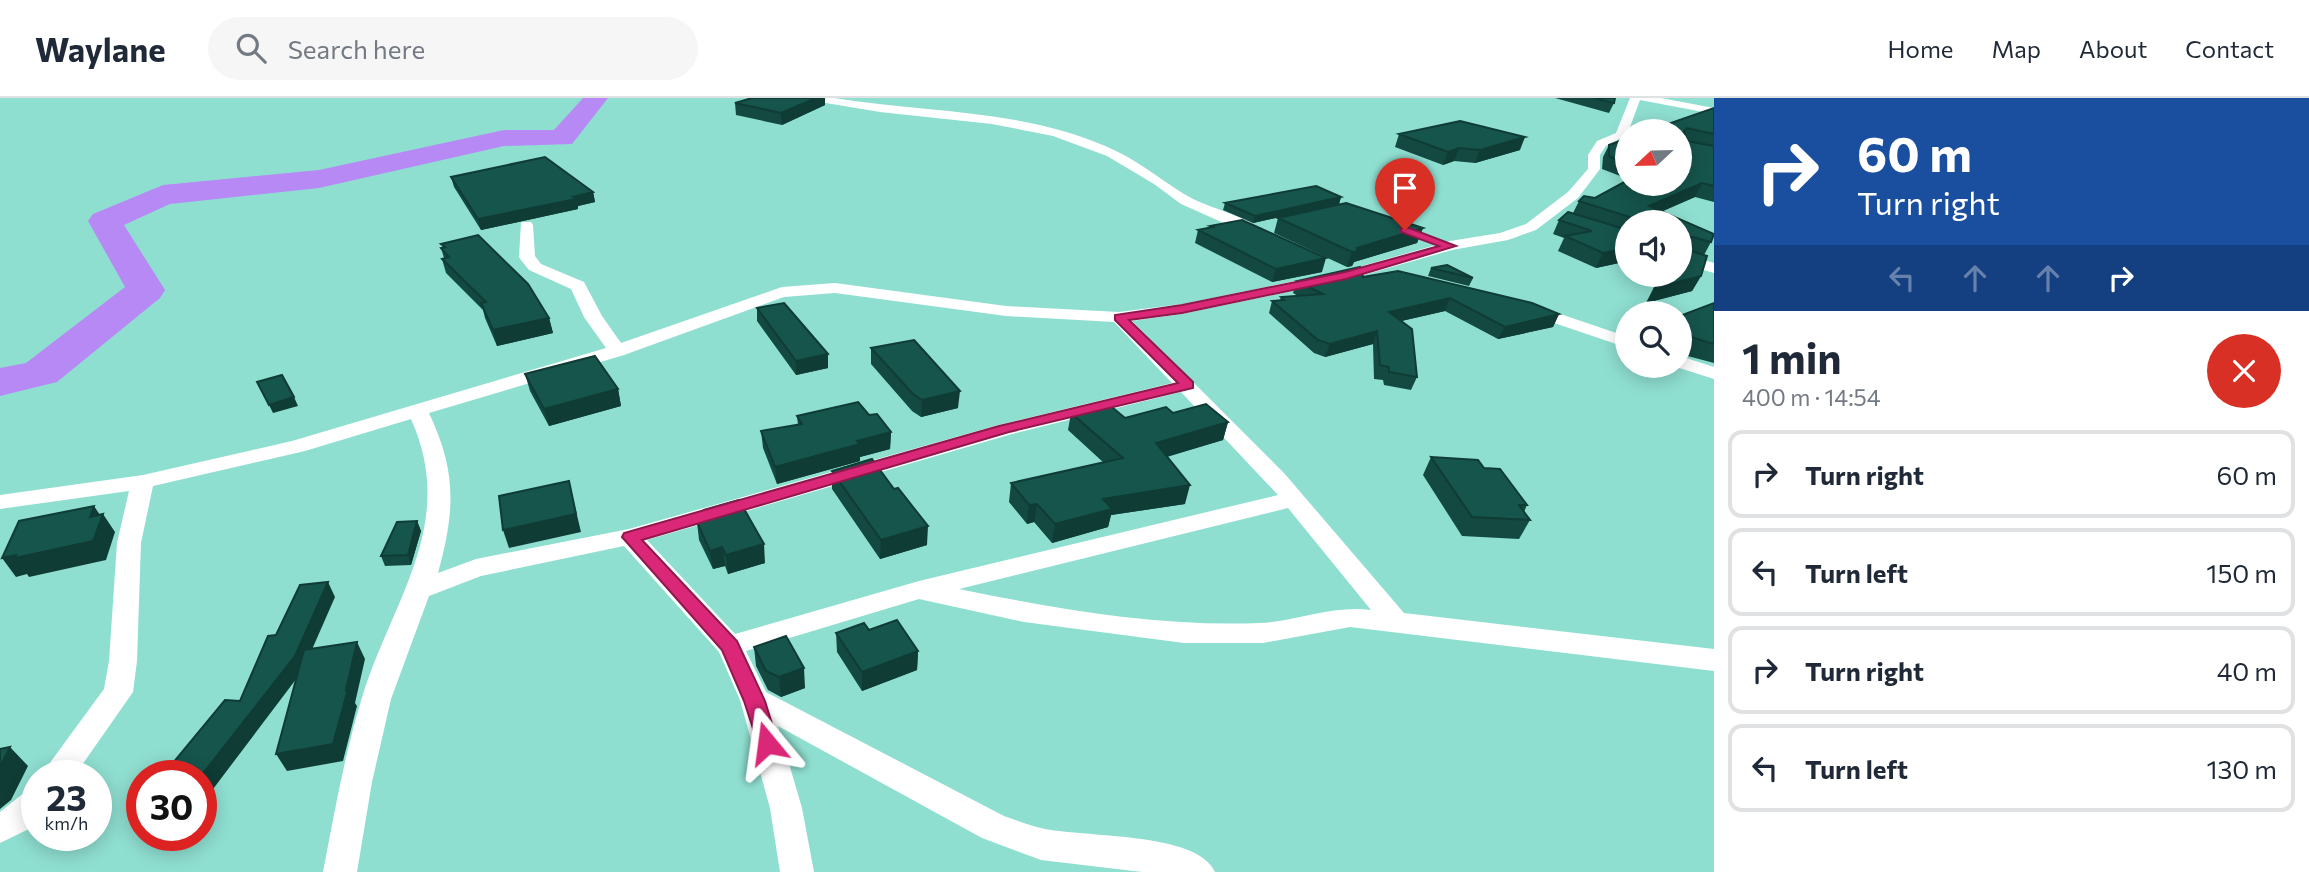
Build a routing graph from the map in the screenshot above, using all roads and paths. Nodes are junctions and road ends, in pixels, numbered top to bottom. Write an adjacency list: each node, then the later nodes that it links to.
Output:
1 (814, 98): 9 (street)
2 (1635, 98): 5 (street)
3 (1643, 98): 4 (street)
4 (1714, 111)
5 (1629, 119)
6 (1615, 139): 10 (street)
7 (526, 225): 20 (street)
8 (1424, 237): 10 (street)
9 (1276, 242)
10 (1450, 246): 14 (street)
11 (1692, 262): 13 (street)
12 (1323, 264): 15 (street)
13 (1714, 268)
14 (1368, 269): 15 (street); 16 (street)
15 (1346, 275): 18 (street)
16 (1402, 277)
17 (1509, 303): 19 (street)
18 (1119, 317): 20 (street); 23 (street)
19 (1615, 339)
20 (617, 351): 24 (street)
21 (1692, 366): 22 (street)
22 (1714, 373)
23 (1188, 385): 26 (street); 28 (street)
24 (418, 411): 25 (street); 29 (street)
25 (143, 482): 27 (street); 35 (street)
26 (1293, 499): 30 (street); 31 (street)
27 (0, 502)
28 (630, 537): 29 (street); 32 (street)
29 (418, 590): 38 (street)
30 (919, 590): 31 (street); 32 (street)
31 (1395, 621): 33 (street)
32 (730, 646): 34 (street)
33 (1714, 660)
34 (755, 701): 39 (street); 40 (street)
35 (68, 760)
36 (21, 817): 37 (street)
37 (0, 828)
38 (340, 872)
39 (797, 872)
40 (1198, 872)

